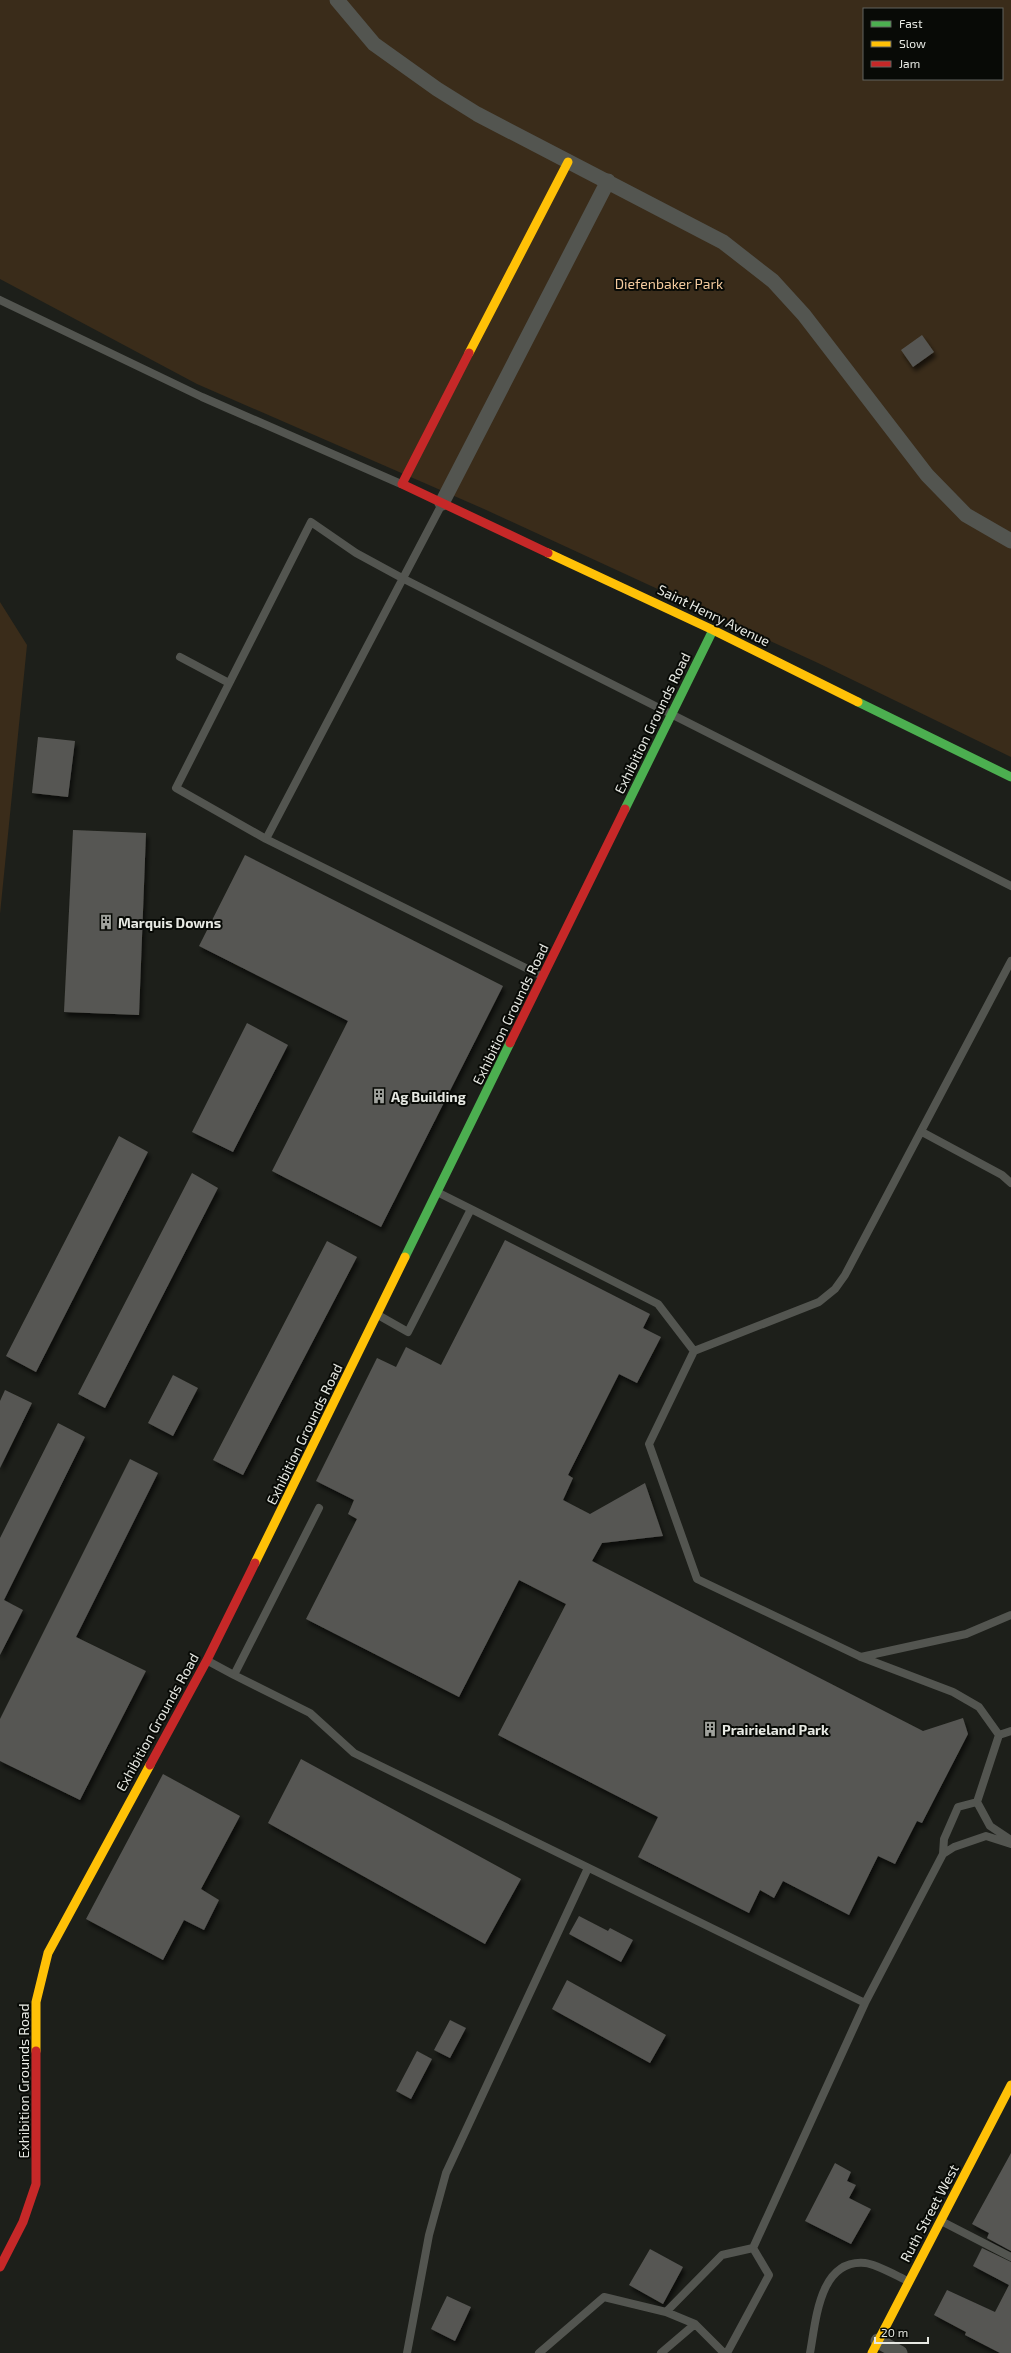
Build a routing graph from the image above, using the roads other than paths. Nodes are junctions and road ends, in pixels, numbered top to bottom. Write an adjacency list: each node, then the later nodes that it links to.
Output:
1 (336, 0): 2 (street)
2 (568, 162): 3 (street); 5 (street)
3 (608, 181): 6 (street); 7 (street)
4 (0, 300): 5 (lane)
5 (402, 484): 6 (street, Saint Henry Avenue)
6 (442, 503): 8 (lane); 9 (street, Saint Henry Avenue)
7 (1011, 542)
8 (402, 578): 11 (lane); 12 (lane); 14 (lane)
9 (713, 630): 12 (street, Exhibition Grounds Road); 13 (street, Saint Henry Avenue)
10 (180, 657): 11 (lane)
11 (229, 683): 14 (lane)
12 (671, 716): 15 (lane); 17 (street, Exhibition Grounds Road)
13 (1011, 776)
14 (266, 838): 17 (lane)
15 (1011, 886)
16 (1011, 961): 18 (lane)
17 (544, 977): 20 (street, Exhibition Grounds Road)
18 (922, 1132): 19 (lane); 23 (lane)
19 (1011, 1183)
20 (436, 1192): 21 (lane); 22 (street, Exhibition Grounds Road)
21 (471, 1209): 22 (lane); 23 (lane)
22 (378, 1315): 27 (street, Exhibition Grounds Road)
23 (694, 1351): 26 (lane)
24 (319, 1508): 28 (lane)
25 (1011, 1615): 26 (lane)
26 (861, 1658): 30 (lane)
27 (207, 1660): 28 (lane); 42 (street, Exhibition Grounds Road)
28 (234, 1675): 35 (lane)
29 (1011, 1731): 30 (lane)
30 (999, 1735): 31 (lane)
31 (977, 1802): 32 (lane); 34 (lane)
32 (1011, 1840)
33 (1011, 1844): 34 (lane)
34 (942, 1854): 36 (lane)
35 (588, 1868): 36 (lane); 47 (lane)
36 (865, 2003): 40 (lane)
37 (1011, 2085): 38 (street, Ruth Street West)
38 (1005, 2113): 39 (street, Ruth Street West)
39 (940, 2221): 41 (lane); 43 (street, Ruth Street West)
40 (753, 2248): 44 (lane); 51 (lane)
41 (1011, 2257)
42 (0, 2267)
43 (908, 2281): 46 (street, Ruth Street West); 52 (lane)
44 (666, 2312): 45 (lane); 48 (lane)
45 (695, 2324): 49 (lane); 50 (lane)
46 (875, 2347): 53 (street)
47 (407, 2353)
48 (539, 2353)
49 (661, 2353)
50 (724, 2353)
51 (727, 2353)
52 (810, 2353)
53 (900, 2353)

